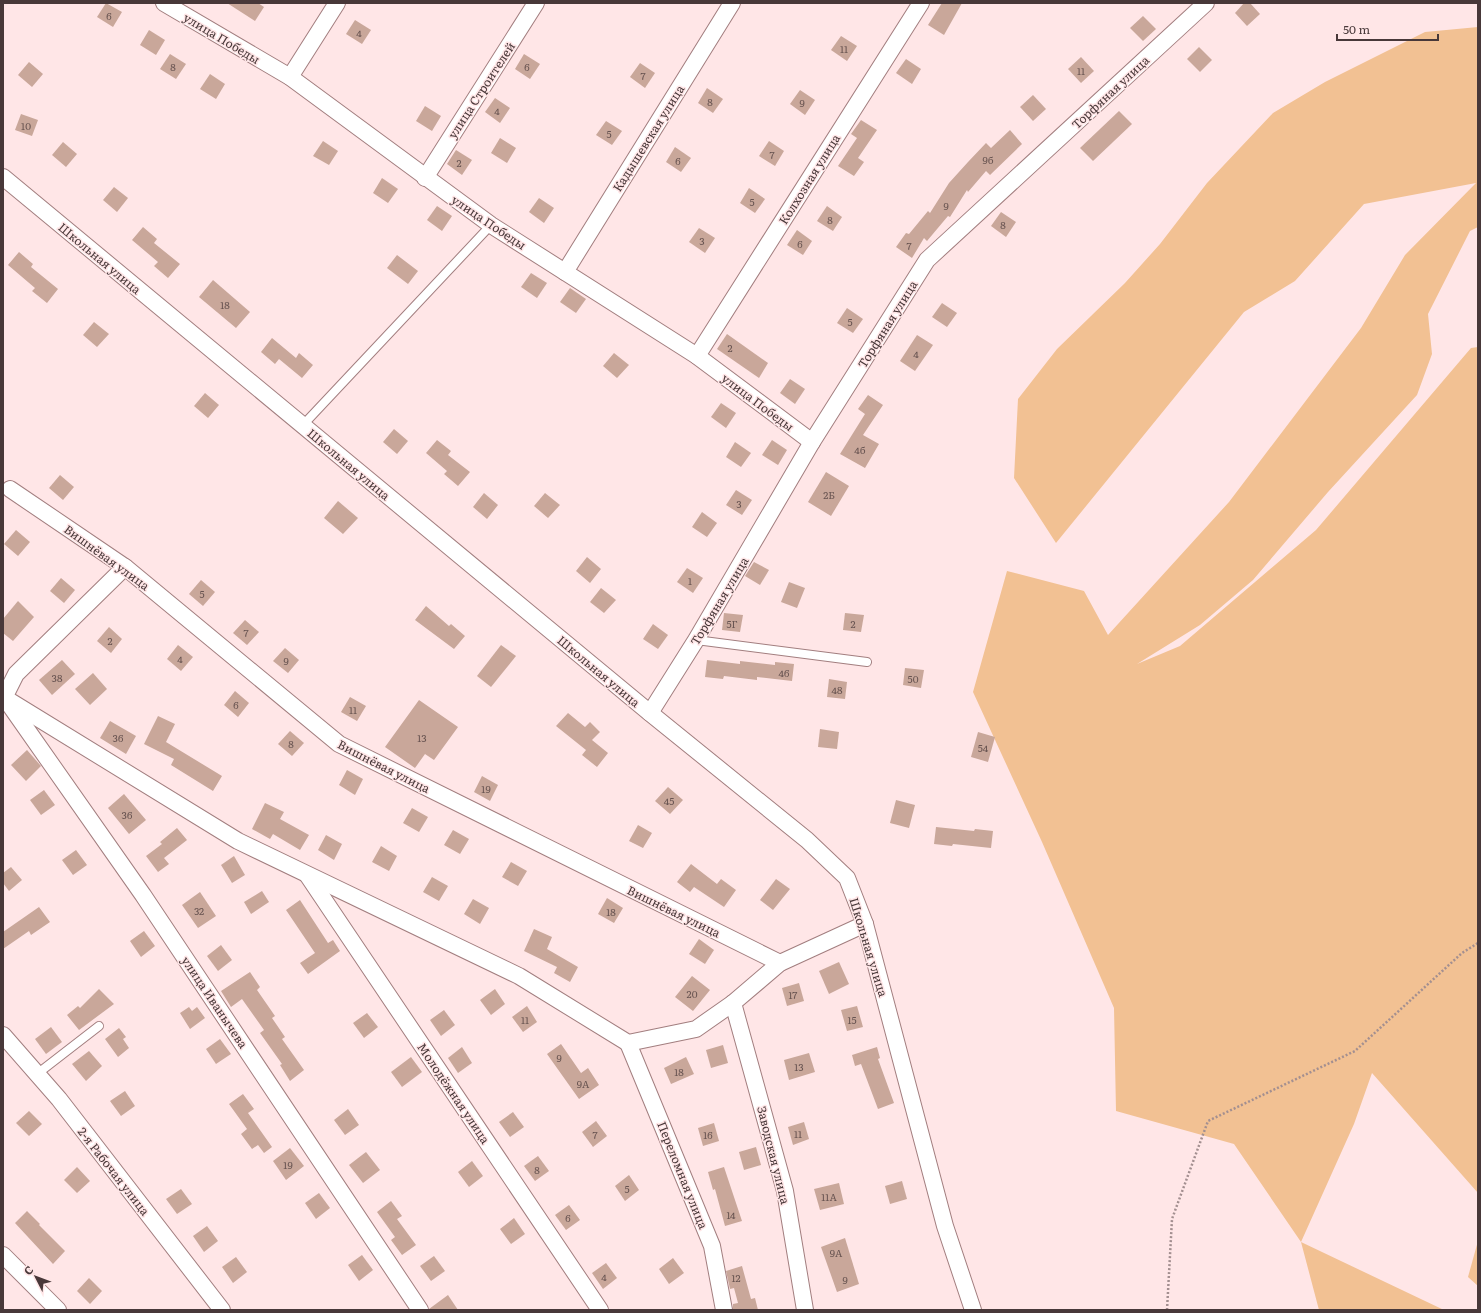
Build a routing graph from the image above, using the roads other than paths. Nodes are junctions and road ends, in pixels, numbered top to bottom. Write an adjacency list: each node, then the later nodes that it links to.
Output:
1 (164, 3): 7 (street, улица Победы)
2 (337, 3): 7 (street)
3 (536, 3): 9 (street, улица Строителей)
4 (732, 3): 11 (street, Кадышевская улица)
5 (921, 3): 12 (street, Колхозная улица)
6 (1206, 3): 14 (street, Торфяная улица)
7 (290, 77): 9 (street, улица Победы)
8 (3, 177): 13 (street, Школьная улица)
9 (425, 178): 10 (street, улица Победы)
10 (491, 225): 11 (street, улица Победы); 13 (lane)
11 (565, 272): 12 (street, улица Победы)
12 (697, 356): 14 (street, улица Победы)
13 (303, 425): 20 (street, Школьная улица)
14 (812, 442): 17 (street, Торфяная улица)
15 (10, 489): 16 (street, Вишнёвая улица)
16 (125, 567): 19 (street); 23 (street, Вишнёвая улица)
17 (696, 640): 18 (lane); 20 (street, Торфяная улица)
18 (867, 662)
19 (4, 699): 21 (street); 32 (street, улица Иванычева)
20 (650, 713): 22 (street, Школьная улица)
21 (307, 875): 27 (street); 33 (street, Молодёжная улица)
22 (865, 924): 23 (street); 36 (street, Школьная улица)
23 (780, 963): 24 (street)
24 (733, 1003): 27 (street); 35 (street, Заводская улица)
25 (99, 1026): 28 (lane)
26 (3, 1035): 28 (street, 2-я Рабочая улица)
27 (628, 1043): 34 (street, Переломная улица)
28 (37, 1074): 31 (street, 2-я Рабочая улица)
29 (3, 1255): 30 (street)
30 (58, 1310)
31 (222, 1310)
32 (420, 1310)
33 (600, 1310)
34 (724, 1310)
35 (804, 1310)
36 (973, 1310)

